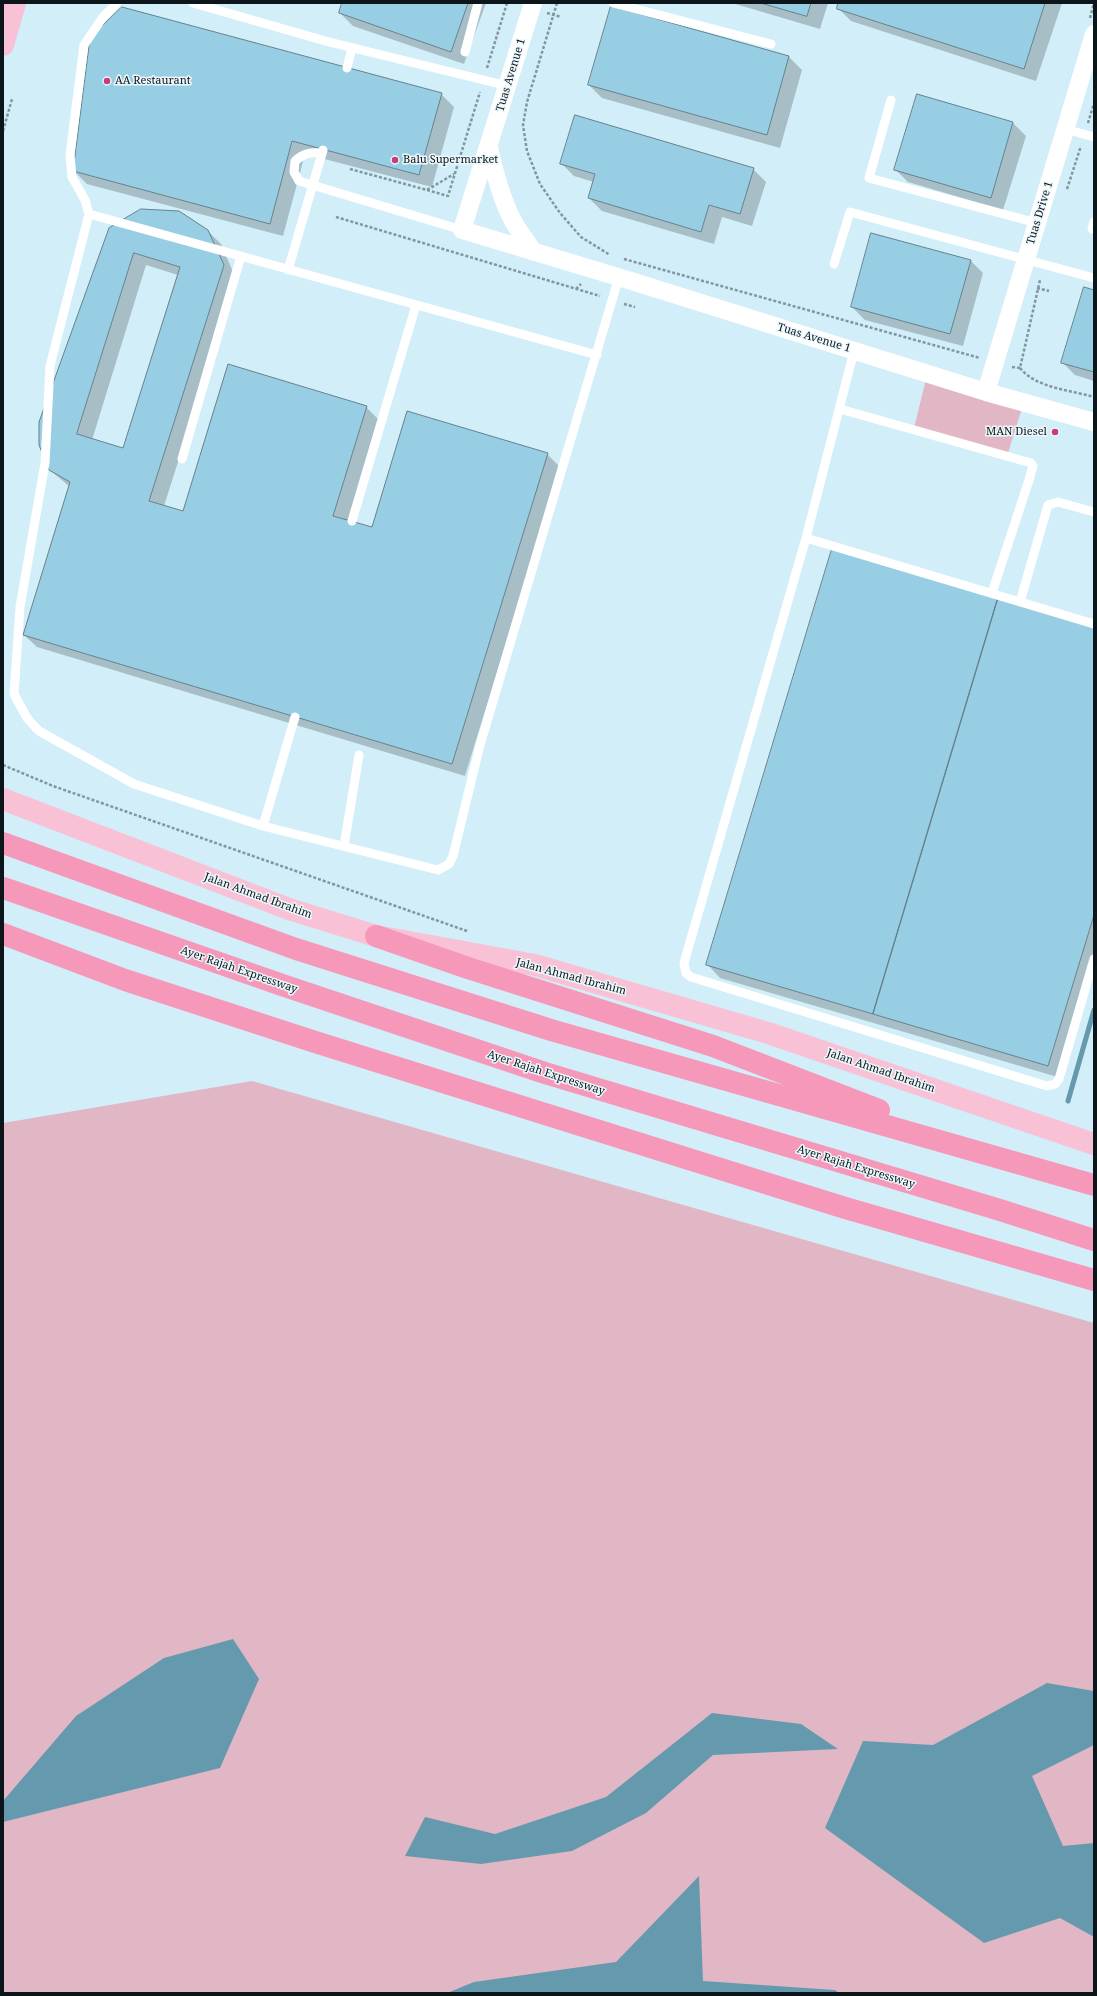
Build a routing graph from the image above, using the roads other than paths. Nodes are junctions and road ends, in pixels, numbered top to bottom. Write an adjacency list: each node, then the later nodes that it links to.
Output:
1 (15, 3): 9 (main road)
2 (117, 3): 19 (lane)
3 (193, 3): 10 (lane)
4 (478, 3): 11 (lane)
5 (533, 3): 13 (street, Tuas Avenue 1)
6 (614, 3): 8 (lane)
7 (1094, 34): 15 (street, Tuas Drive 1)
8 (771, 44)
9 (3, 45)
10 (352, 48): 12 (lane); 13 (lane)
11 (465, 52)
12 (347, 68)
13 (508, 86): 17 (street, Tuas Avenue 1)
14 (891, 100): 20 (lane)
15 (1065, 129): 16 (lane); 20 (street, Tuas Drive 1)
16 (1094, 137)
17 (489, 148): 21 (street, Tuas Avenue 1); 22 (street)
18 (312, 186): 18 (lane); 21 (lane); 26 (lane)
19 (89, 214): 23 (lane); 45 (lane)
20 (1037, 223): 24 (street, Tuas Drive 1)
21 (462, 230): 22 (street, Tuas Avenue 1)
22 (534, 252): 27 (street, Tuas Avenue 1)
23 (241, 256): 26 (lane); 35 (lane)
24 (1025, 261): 25 (lane); 28 (lane); 32 (street, Tuas Drive 1)
25 (834, 264)
26 (288, 270): 29 (lane)
27 (619, 277): 30 (street, Tuas Avenue 1); 31 (lane)
28 (1094, 278)
29 (416, 305): 31 (lane); 37 (lane)
30 (854, 350): 32 (street, Tuas Avenue 1); 33 (lane)
31 (597, 355): 47 (lane)
32 (986, 392): 34 (street, Tuas Avenue 1)
33 (840, 409): 38 (lane); 39 (lane)
34 (1094, 422)
35 (182, 459)
36 (1094, 512): 40 (lane)
37 (352, 521)
38 (806, 538): 39 (lane); 51 (lane)
39 (992, 593): 40 (lane)
40 (1020, 602): 41 (lane)
41 (1094, 624)
42 (295, 717): 45 (lane)
43 (359, 755): 47 (lane)
44 (3, 799): 50 (main road, Jalan Ahmad Ibrahim)
45 (263, 826): 47 (lane)
46 (3, 843): 53 (highway)
47 (344, 846)
48 (3, 888): 55 (highway, Ayer Rajah Expressway)
49 (3, 934): 56 (highway)
50 (376, 936): 52 (main road, Jalan Ahmad Ibrahim); 53 (highway)
51 (1094, 959)
52 (1094, 1144)
53 (1015, 1162): 54 (highway)
54 (1094, 1185)
55 (1094, 1240)
56 (1094, 1280)

